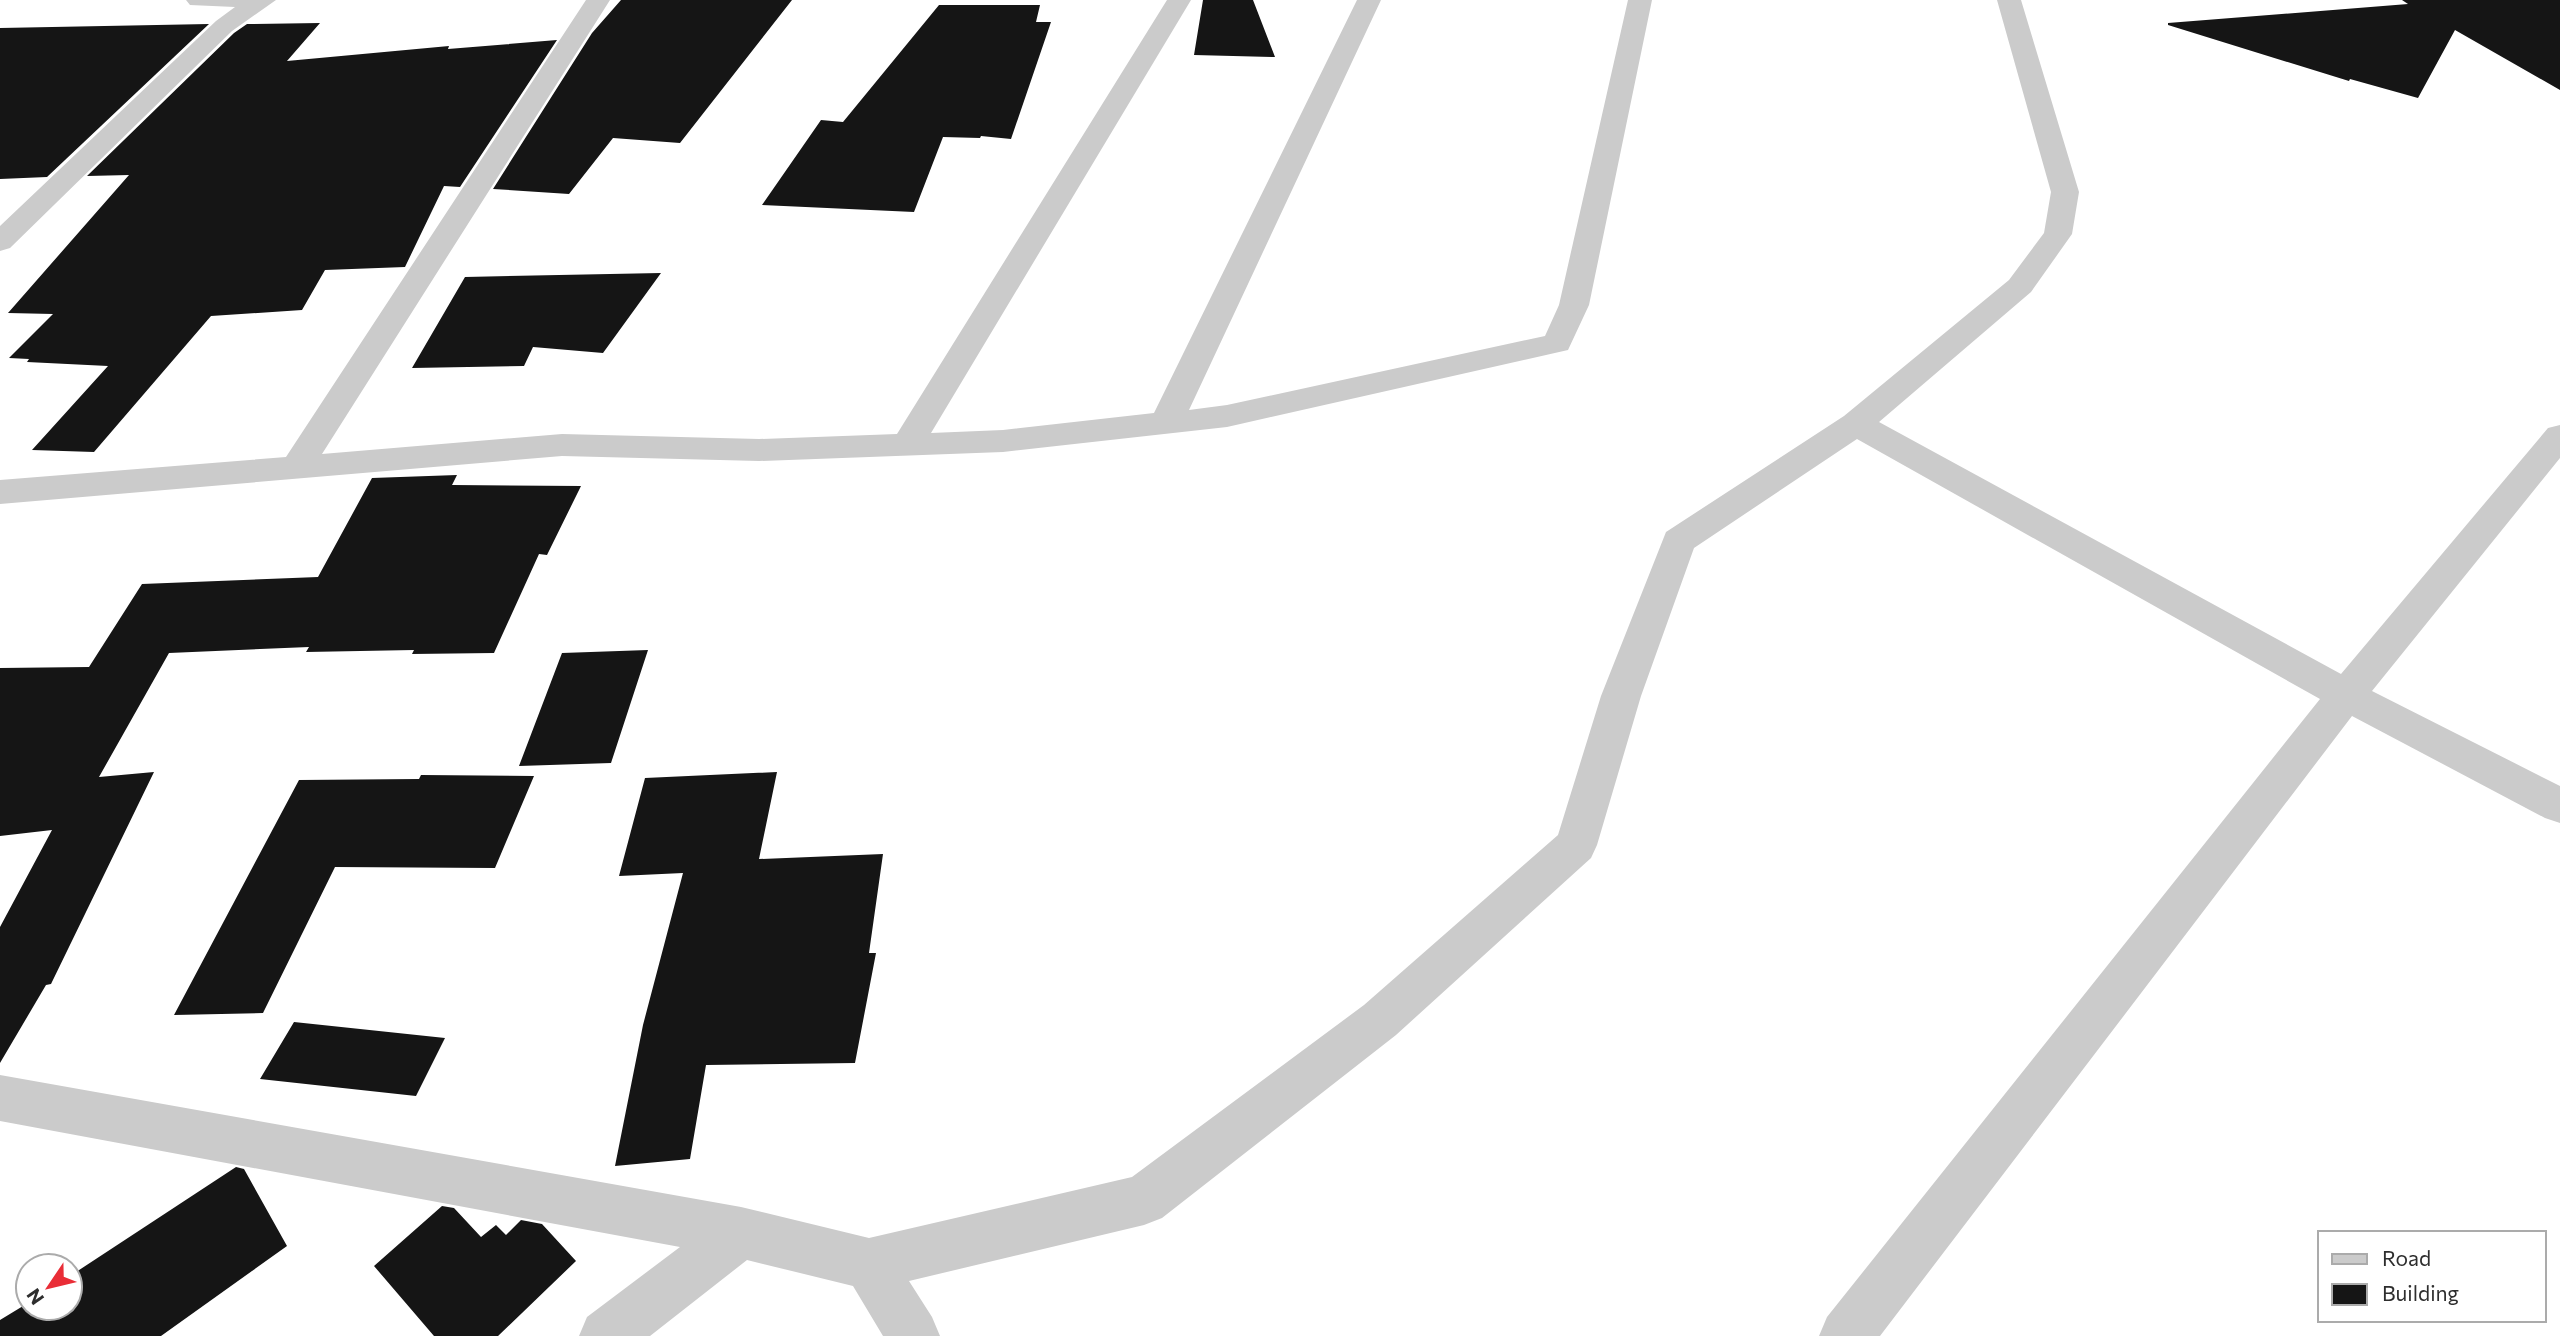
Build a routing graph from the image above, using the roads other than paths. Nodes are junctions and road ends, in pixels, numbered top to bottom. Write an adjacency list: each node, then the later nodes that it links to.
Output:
1 (198, 0): 7 (street)
2 (598, 0): 13 (street)
3 (1180, 0): 12 (street)
4 (1369, 0): 9 (street)
5 (1640, 0): 9 (street)
6 (2009, 0): 10 (street)
7 (261, 1): 8 (street)
8 (0, 242)
9 (1166, 423): 12 (street)
10 (1856, 424): 15 (street); 19 (street)
11 (2560, 436): 15 (street)
12 (906, 444): 13 (street)
13 (298, 466): 14 (street)
14 (0, 492)
15 (2346, 695): 16 (street); 22 (street)
16 (2560, 806)
17 (0, 1098): 18 (street)
18 (741, 1233): 19 (street); 20 (street)
19 (869, 1264): 21 (street)
20 (606, 1336)
21 (913, 1336)
22 (1846, 1336)

